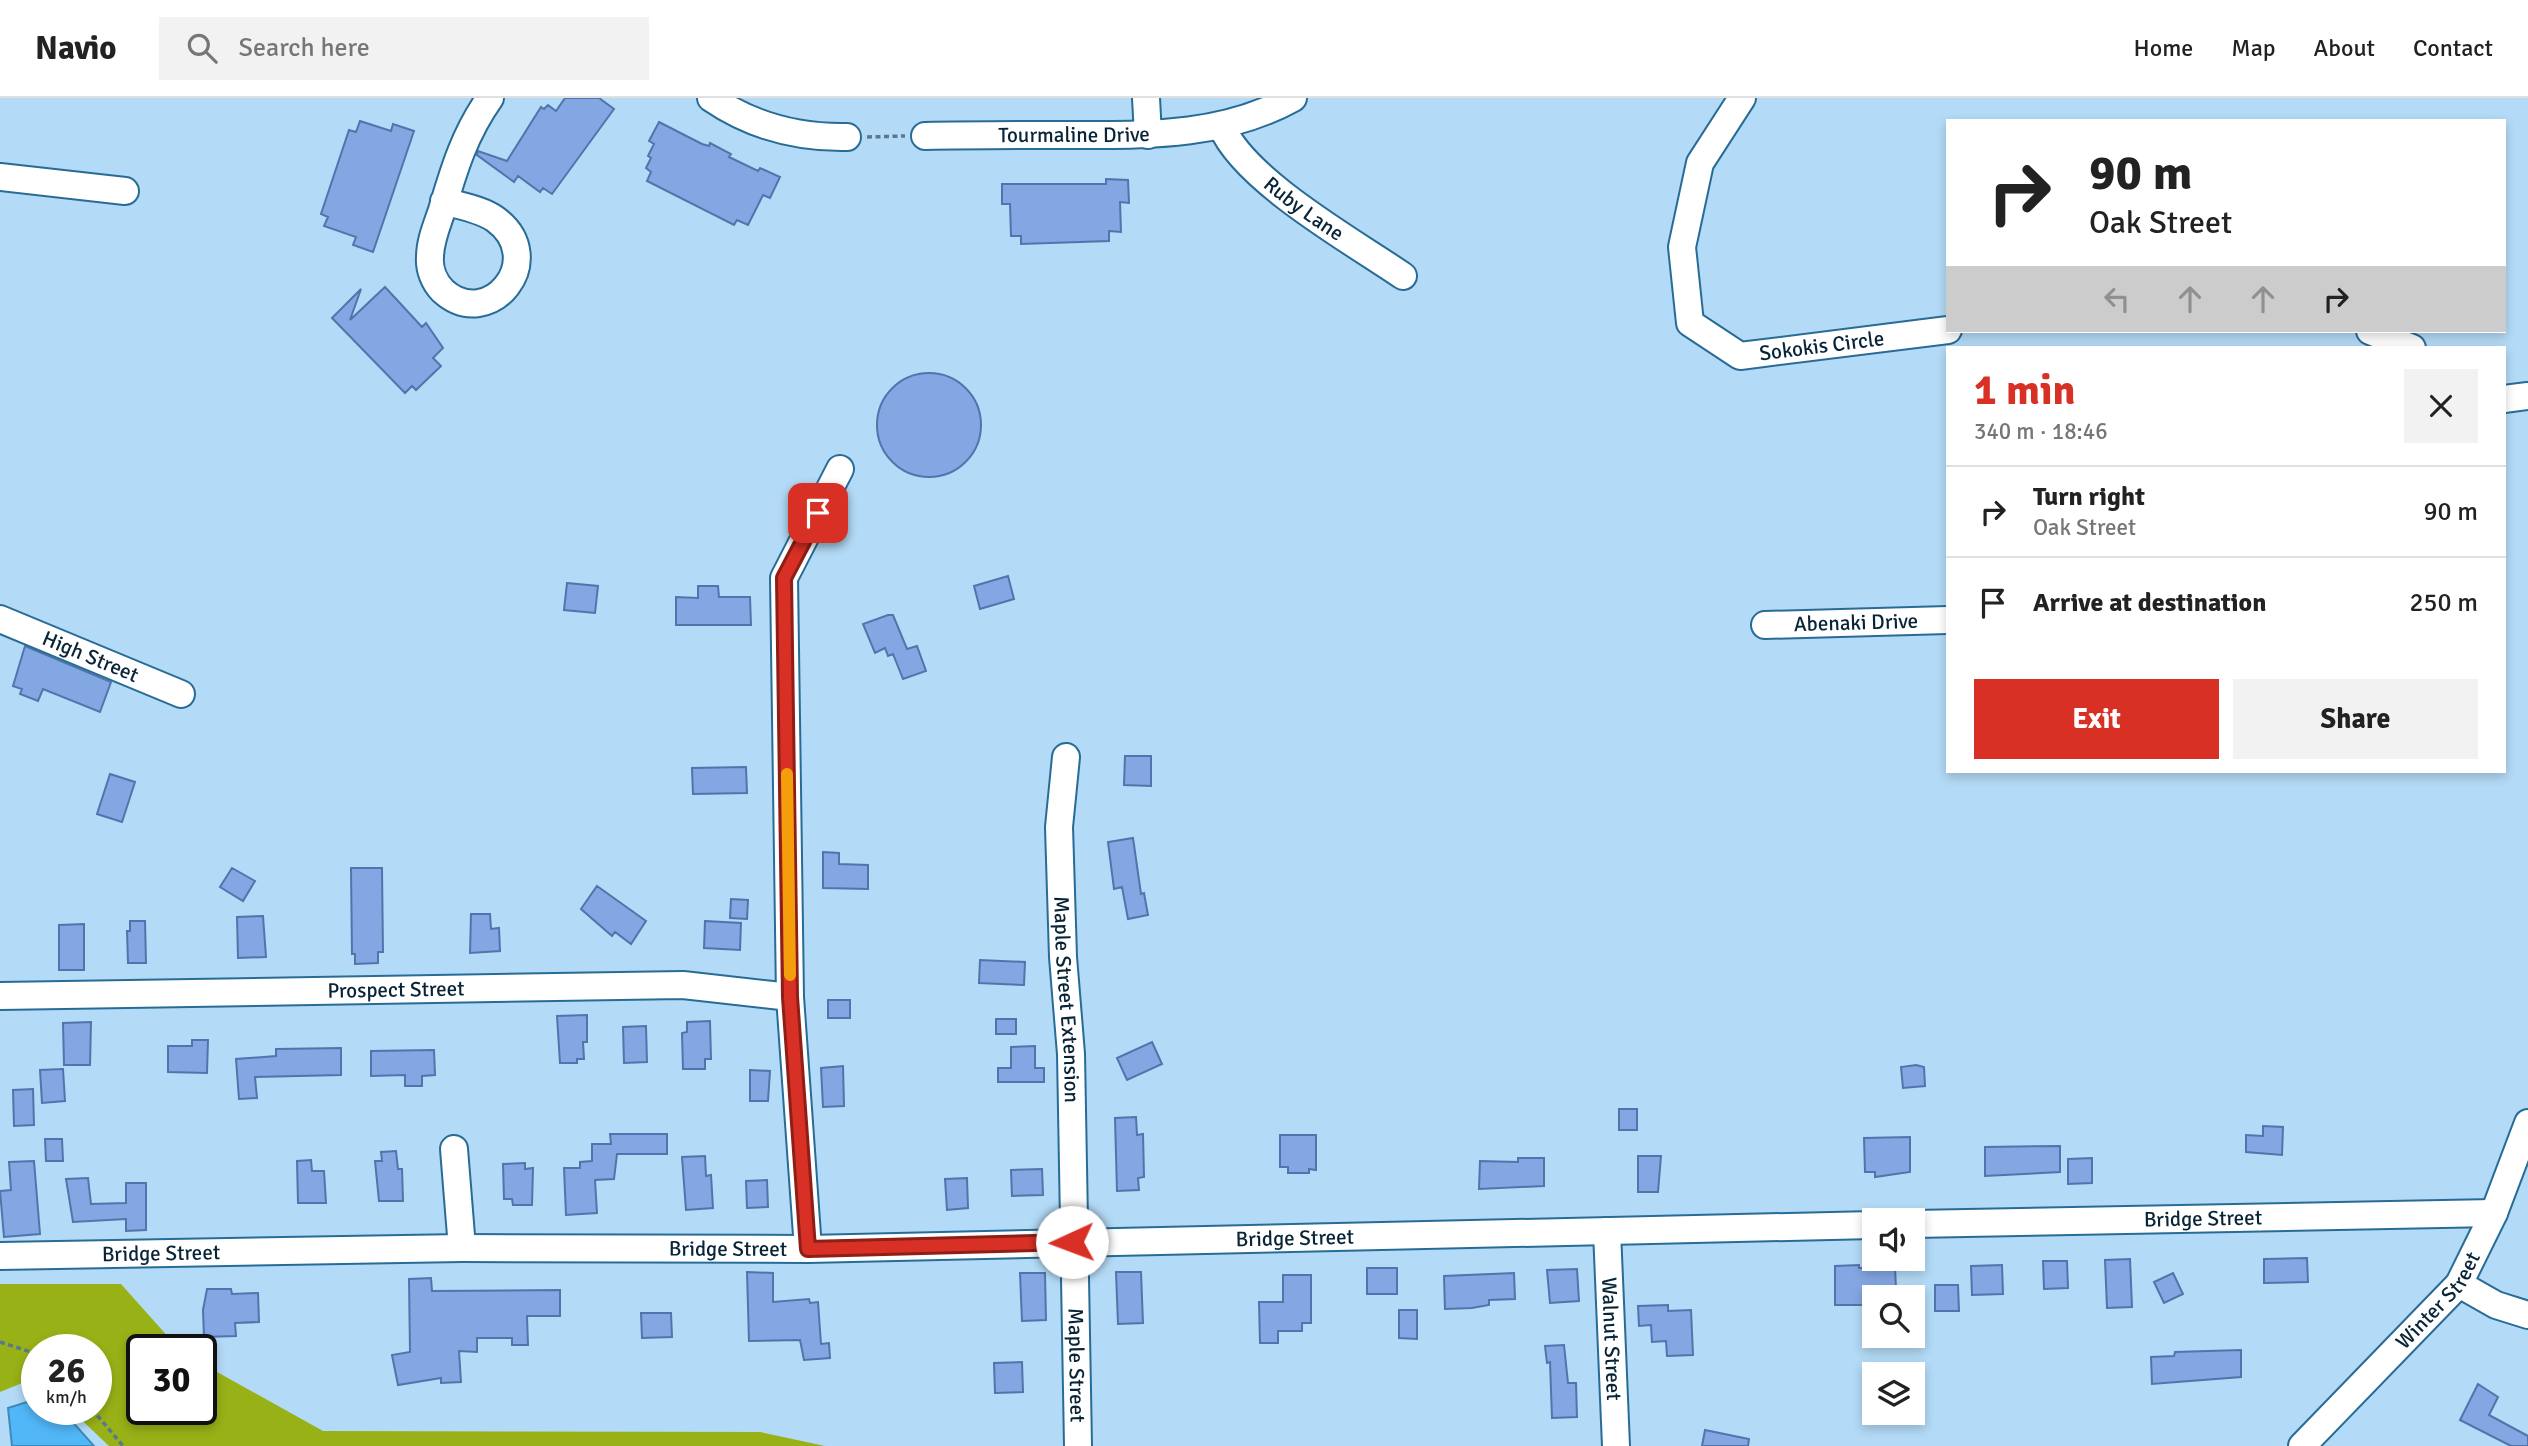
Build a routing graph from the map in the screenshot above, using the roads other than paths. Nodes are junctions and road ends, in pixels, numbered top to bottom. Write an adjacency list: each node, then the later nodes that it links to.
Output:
1 (490, 98): 12 (street)
2 (711, 98): 9 (street)
3 (1146, 98): 7 (street)
4 (1293, 98): 6 (street, Tourmaline Drive)
5 (1742, 98): 14 (street, Sokokis Circle)
6 (1222, 127): 7 (street, Tourmaline Drive); 13 (street, Ruby Lane)
7 (1148, 135): 8 (street, Tourmaline Drive)
8 (925, 136)
9 (848, 137)
10 (0, 177): 11 (street)
11 (125, 191)
12 (444, 201)
13 (1403, 276)
14 (1946, 330)
15 (2375, 333): 16 (street)
16 (2407, 346)
17 (2528, 396): 18 (street)
18 (2506, 399)
19 (840, 469): 26 (street)
20 (0, 619): 23 (street, High Street)
21 (1946, 620): 22 (street, Abenaki Drive)
22 (1765, 625)
23 (181, 694)
24 (1066, 757): 33 (street, Maple Street Extension)
25 (0, 996): 26 (street, Prospect Street)
26 (790, 997): 35 (street)
27 (2528, 1123): 29 (street, Winter Street)
28 (454, 1149): 34 (street)
29 (2494, 1213): 30 (street, Bridge Street); 37 (street, Winter Street)
30 (1925, 1224)
31 (1862, 1225): 32 (street, Bridge Street)
32 (1607, 1231): 33 (street, Bridge Street); 40 (street, Walnut Street)
33 (1072, 1242): 35 (street, Bridge Street); 39 (street, Maple Street)
34 (463, 1248): 35 (street, Bridge Street); 36 (street, Bridge Street)
35 (808, 1249)
36 (0, 1256)
37 (2459, 1284): 38 (street); 41 (street, Winter Street)
38 (2528, 1315)
39 (1078, 1446)
40 (1616, 1446)
41 (2302, 1446)

